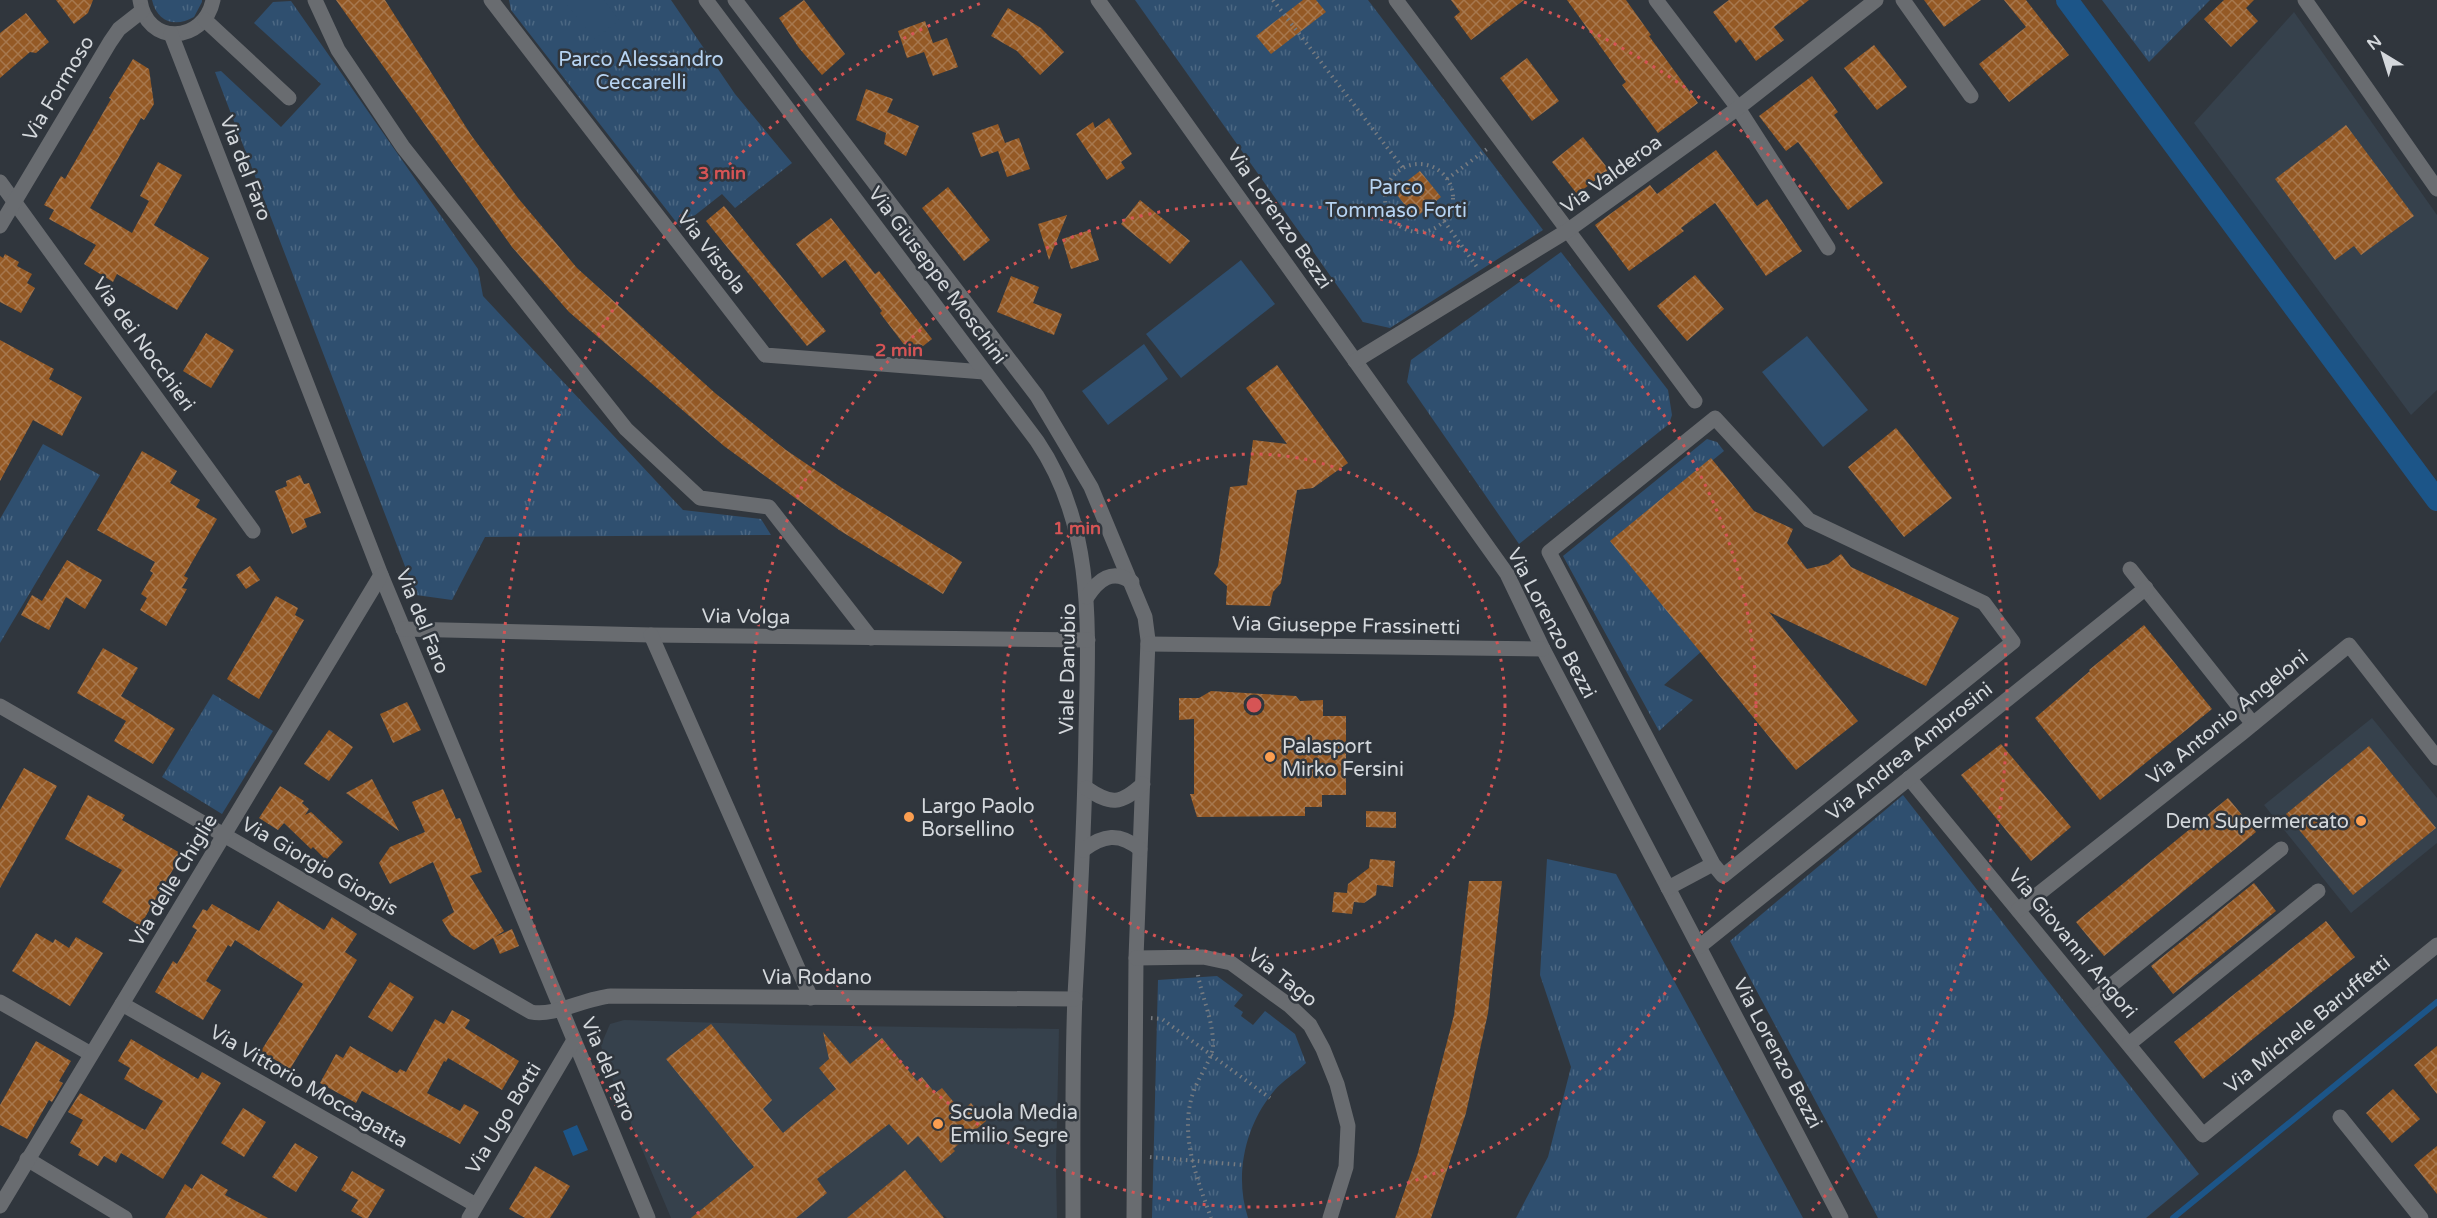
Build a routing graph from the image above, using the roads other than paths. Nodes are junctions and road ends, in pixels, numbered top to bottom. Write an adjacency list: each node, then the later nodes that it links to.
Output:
1 (213, 0): 13 (street)
2 (315, 0): 35 (street)
3 (492, 0): 25 (street, Via Vistola)
4 (706, 0): 25 (street, Via Giuseppe Moschini)
5 (735, 0): 30 (street, Via Giuseppe Moschini)
6 (1098, 0): 24 (street, Via Lorenzo Bezzi)
7 (1396, 0): 22 (street)
8 (1656, 0): 17 (street)
9 (1876, 0): 17 (street, Via Valderoa)
10 (1903, 0): 15 (street)
11 (2306, 0): 19 (street)
12 (140, 3): 14 (street); 20 (street, Via Formoso)
13 (205, 20): 14 (street); 16 (street)
14 (171, 34): 29 (street, Via del Faro)
15 (1971, 96)
16 (289, 98)
17 (1738, 108): 22 (street, Via Valderoa); 23 (street)
18 (0, 182): 20 (street, Via dei Nocchieri)
19 (2437, 189)
20 (15, 200): 21 (street, Via Formoso); 27 (street, Via dei Nocchieri)
21 (0, 226)
22 (1567, 231): 24 (street, Via Valderoa); 26 (street)
23 (1828, 248)
24 (1355, 361): 38 (street, Via Lorenzo Bezzi)
25 (984, 372): 32 (street, Via Giuseppe Moschini)
26 (1695, 401)
27 (253, 531)
28 (2130, 569): 31 (street)
29 (381, 575): 33 (street, Via del Faro); 45 (street, Via delle Chiglie)
30 (1132, 582): 32 (street, Viale Danubio); 37 (street)
31 (2146, 588): 40 (street); 42 (street, Via Andrea Ambrosini)
32 (1087, 597): 36 (street, Viale Danubio)
33 (403, 629): 34 (street, Via Volga); 61 (street, Via del Faro)
34 (651, 635): 35 (street, Via Volga); 56 (street)
35 (871, 638): 36 (street, Via Volga)
36 (1088, 640): 44 (street, Viale Danubio)
37 (1148, 644): 38 (street, Via Giuseppe Frassinetti); 43 (street)
38 (1543, 649): 50 (street, Via Lorenzo Bezzi)
39 (0, 706): 45 (street, Via Giorgio Giorgis)
40 (2253, 724): 41 (street, Via Antonio Angeloni); 52 (street, Via Antonio Angeloni)
41 (2437, 758)
42 (1909, 778): 52 (street, Via Giovanni Angori); 54 (street, Via Andrea Ambrosini)
43 (1143, 784): 44 (street); 46 (street)
44 (1086, 788): 48 (street, Viale Danubio)
45 (224, 836): 60 (street, Via delle Chiglie); 61 (street, Via Giorgio Giorgis)
46 (1140, 849): 48 (street); 55 (street)
47 (2281, 849): 58 (street)
48 (1083, 850): 57 (street, Viale Danubio)
49 (1713, 864): 49 (street); 50 (street)
50 (1668, 888): 54 (street, Via Lorenzo Bezzi)
51 (2318, 891): 63 (street)
52 (2018, 909): 58 (street, Via Giovanni Angori)
53 (2437, 945): 66 (street, Via Michele Baruffetti)
54 (1699, 947): 75 (street, Via Lorenzo Bezzi)
55 (1136, 958): 73 (street); 74 (street, Via Tago)
56 (811, 999): 57 (street, Via Rodano); 61 (street, Via Rodano)
57 (1075, 999): 72 (street, Viale Danubio)
58 (2093, 1000): 63 (street, Via Giovanni Angori)
59 (0, 1002): 64 (street)
60 (122, 1004): 64 (street, Via delle Chiglie); 69 (street, Via Vittorio Moccagatta)
61 (561, 1009): 62 (street, Via del Faro)
62 (574, 1040): 69 (street, Via Ugo Botti); 71 (street, Via del Faro)
63 (2128, 1044): 66 (street, Via Giovanni Angori)
64 (91, 1054): 67 (street, Via delle Chiglie)
65 (2340, 1117): 76 (street)
66 (2203, 1135)
67 (27, 1159): 68 (street, Via delle Chiglie); 70 (street)
68 (0, 1206)
69 (473, 1211)
70 (125, 1218)
71 (648, 1218)
72 (1073, 1218)
73 (1134, 1218)
74 (1330, 1218)
75 (1841, 1218)
76 (2421, 1218)

